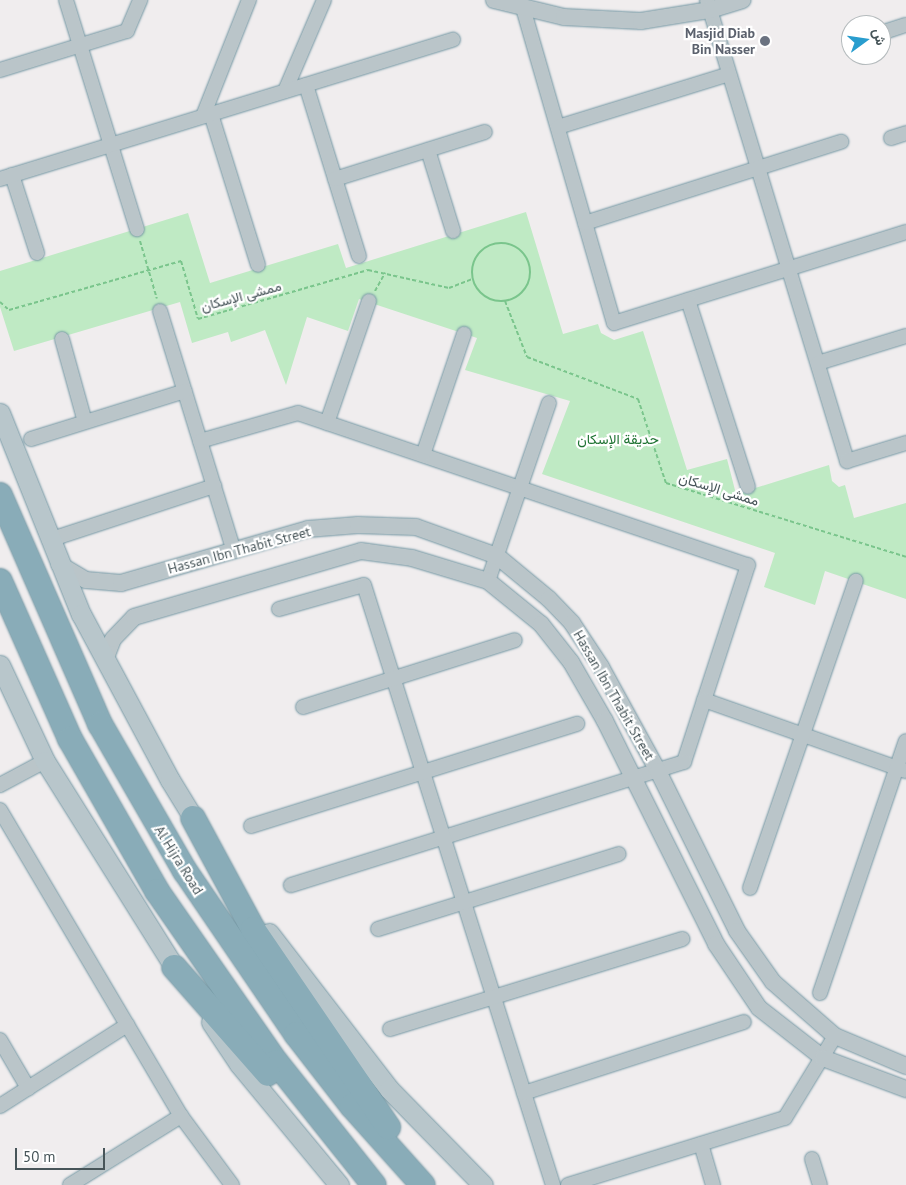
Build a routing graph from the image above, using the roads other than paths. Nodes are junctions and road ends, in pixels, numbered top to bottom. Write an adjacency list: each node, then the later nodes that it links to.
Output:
1 (66, 0): 12 (street)
2 (140, 0): 12 (street)
3 (249, 0): 17 (street)
4 (324, 0): 16 (street)
5 (494, 0): 8 (street)
6 (743, 0): 7 (street)
7 (709, 5): 8 (street); 14 (street)
8 (523, 8): 18 (street)
9 (906, 25): 10 (street)
10 (891, 30)
11 (453, 40): 15 (street)
12 (80, 45): 13 (street); 23 (street)
13 (0, 70)
14 (730, 74): 18 (street); 25 (street)
15 (306, 85): 16 (street); 27 (street)
16 (285, 92): 17 (street)
17 (207, 115): 23 (street); 34 (street)
18 (558, 127): 28 (street)
19 (485, 132): 24 (street)
20 (906, 133): 21 (street)
21 (890, 138)
22 (841, 142): 25 (street)
23 (111, 145): 26 (street); 29 (street)
24 (428, 150): 27 (street); 30 (street)
25 (758, 168): 28 (street); 35 (street)
26 (6, 177): 32 (street)
27 (335, 179): 33 (street)
28 (585, 223): 36 (street)
29 (137, 229)
30 (452, 231)
31 (906, 232): 35 (street)
32 (37, 253)
33 (359, 256)
34 (258, 265)
35 (789, 268): 36 (street); 42 (street)
36 (688, 300): 53 (street)
37 (369, 301): 47 (street)
38 (160, 311): 43 (street)
39 (464, 334): 51 (street)
40 (906, 336): 42 (street)
41 (62, 339): 46 (street)
42 (818, 363): 50 (street)
43 (185, 391): 46 (street); 49 (street)
44 (549, 403): 54 (street)
45 (0, 413): 56 (main road)
46 (85, 422): 48 (street)
47 (328, 423): 49 (street); 51 (street)
48 (30, 439)
49 (200, 441): 52 (street)
50 (906, 443)
51 (423, 455): 54 (street)
52 (214, 486): 56 (street); 57 (street)
53 (748, 486)
54 (520, 488): 58 (street); 68 (street)
55 (0, 495): 111 (highway, Al Hijra Road)
56 (49, 540): 59 (main road)
57 (234, 551): 58 (street, Hassan Ibn Thabit Street); 59 (street, Hassan Ibn Thabit Street)
58 (496, 556): 61 (street); 75 (street, Hassan Ibn Thabit Street)
59 (60, 564): 65 (main road)
60 (0, 581): 106 (highway)
61 (488, 581): 65 (street, Hassan Ibn Thabit Street); 77 (street, Hassan Ibn Thabit Street)
62 (856, 581): 71 (street)
63 (279, 609): 67 (street)
64 (515, 640): 67 (street)
65 (105, 660): 80 (main road)
66 (0, 665): 73 (main road)
67 (394, 678): 69 (street); 76 (street)
68 (704, 700): 71 (street); 75 (street)
69 (303, 707)
70 (577, 724): 76 (street)
71 (803, 735): 74 (street); 85 (street)
72 (906, 741): 74 (street)
73 (45, 761): 78 (street); 89 (main road)
74 (901, 769): 90 (street)
75 (658, 771): 77 (street); 95 (street, Hassan Ibn Thabit Street)
76 (423, 772): 81 (street); 82 (street)
77 (633, 778): 82 (street); 97 (street, Hassan Ibn Thabit Street)
78 (0, 784)
79 (0, 810): 93 (street)
80 (193, 818): 112 (highway); 113 (main road)
81 (252, 826)
82 (444, 837): 84 (street); 86 (street)
83 (620, 854): 86 (street)
84 (291, 886)
85 (750, 888)
86 (464, 902): 87 (street); 91 (street)
87 (378, 929)
88 (682, 938): 91 (street)
89 (174, 967): 106 (highway); 109 (main road)
90 (820, 993)
91 (494, 997): 94 (street); 101 (street)
92 (744, 1022): 101 (street)
93 (127, 1025): 99 (street); 103 (street)
94 (390, 1030)
95 (835, 1036): 97 (street); 98 (street, Hassan Ibn Thabit Street)
96 (0, 1040): 99 (street)
97 (823, 1058): 100 (street, Hassan Ibn Thabit Street); 104 (street)
98 (906, 1066)
99 (28, 1088): 102 (street)
100 (906, 1089)
101 (524, 1092): 114 (street)
102 (0, 1106)
103 (181, 1116): 107 (street); 108 (street)
104 (701, 1144): 115 (street); 116 (street)
105 (812, 1160): 117 (street)
106 (358, 1166): 110 (highway)
107 (70, 1185)
108 (232, 1185)
109 (339, 1185)
110 (374, 1185)
111 (423, 1185)
112 (430, 1185)
113 (483, 1185)
114 (553, 1185)
115 (568, 1185)
116 (713, 1185)
117 (820, 1185)

